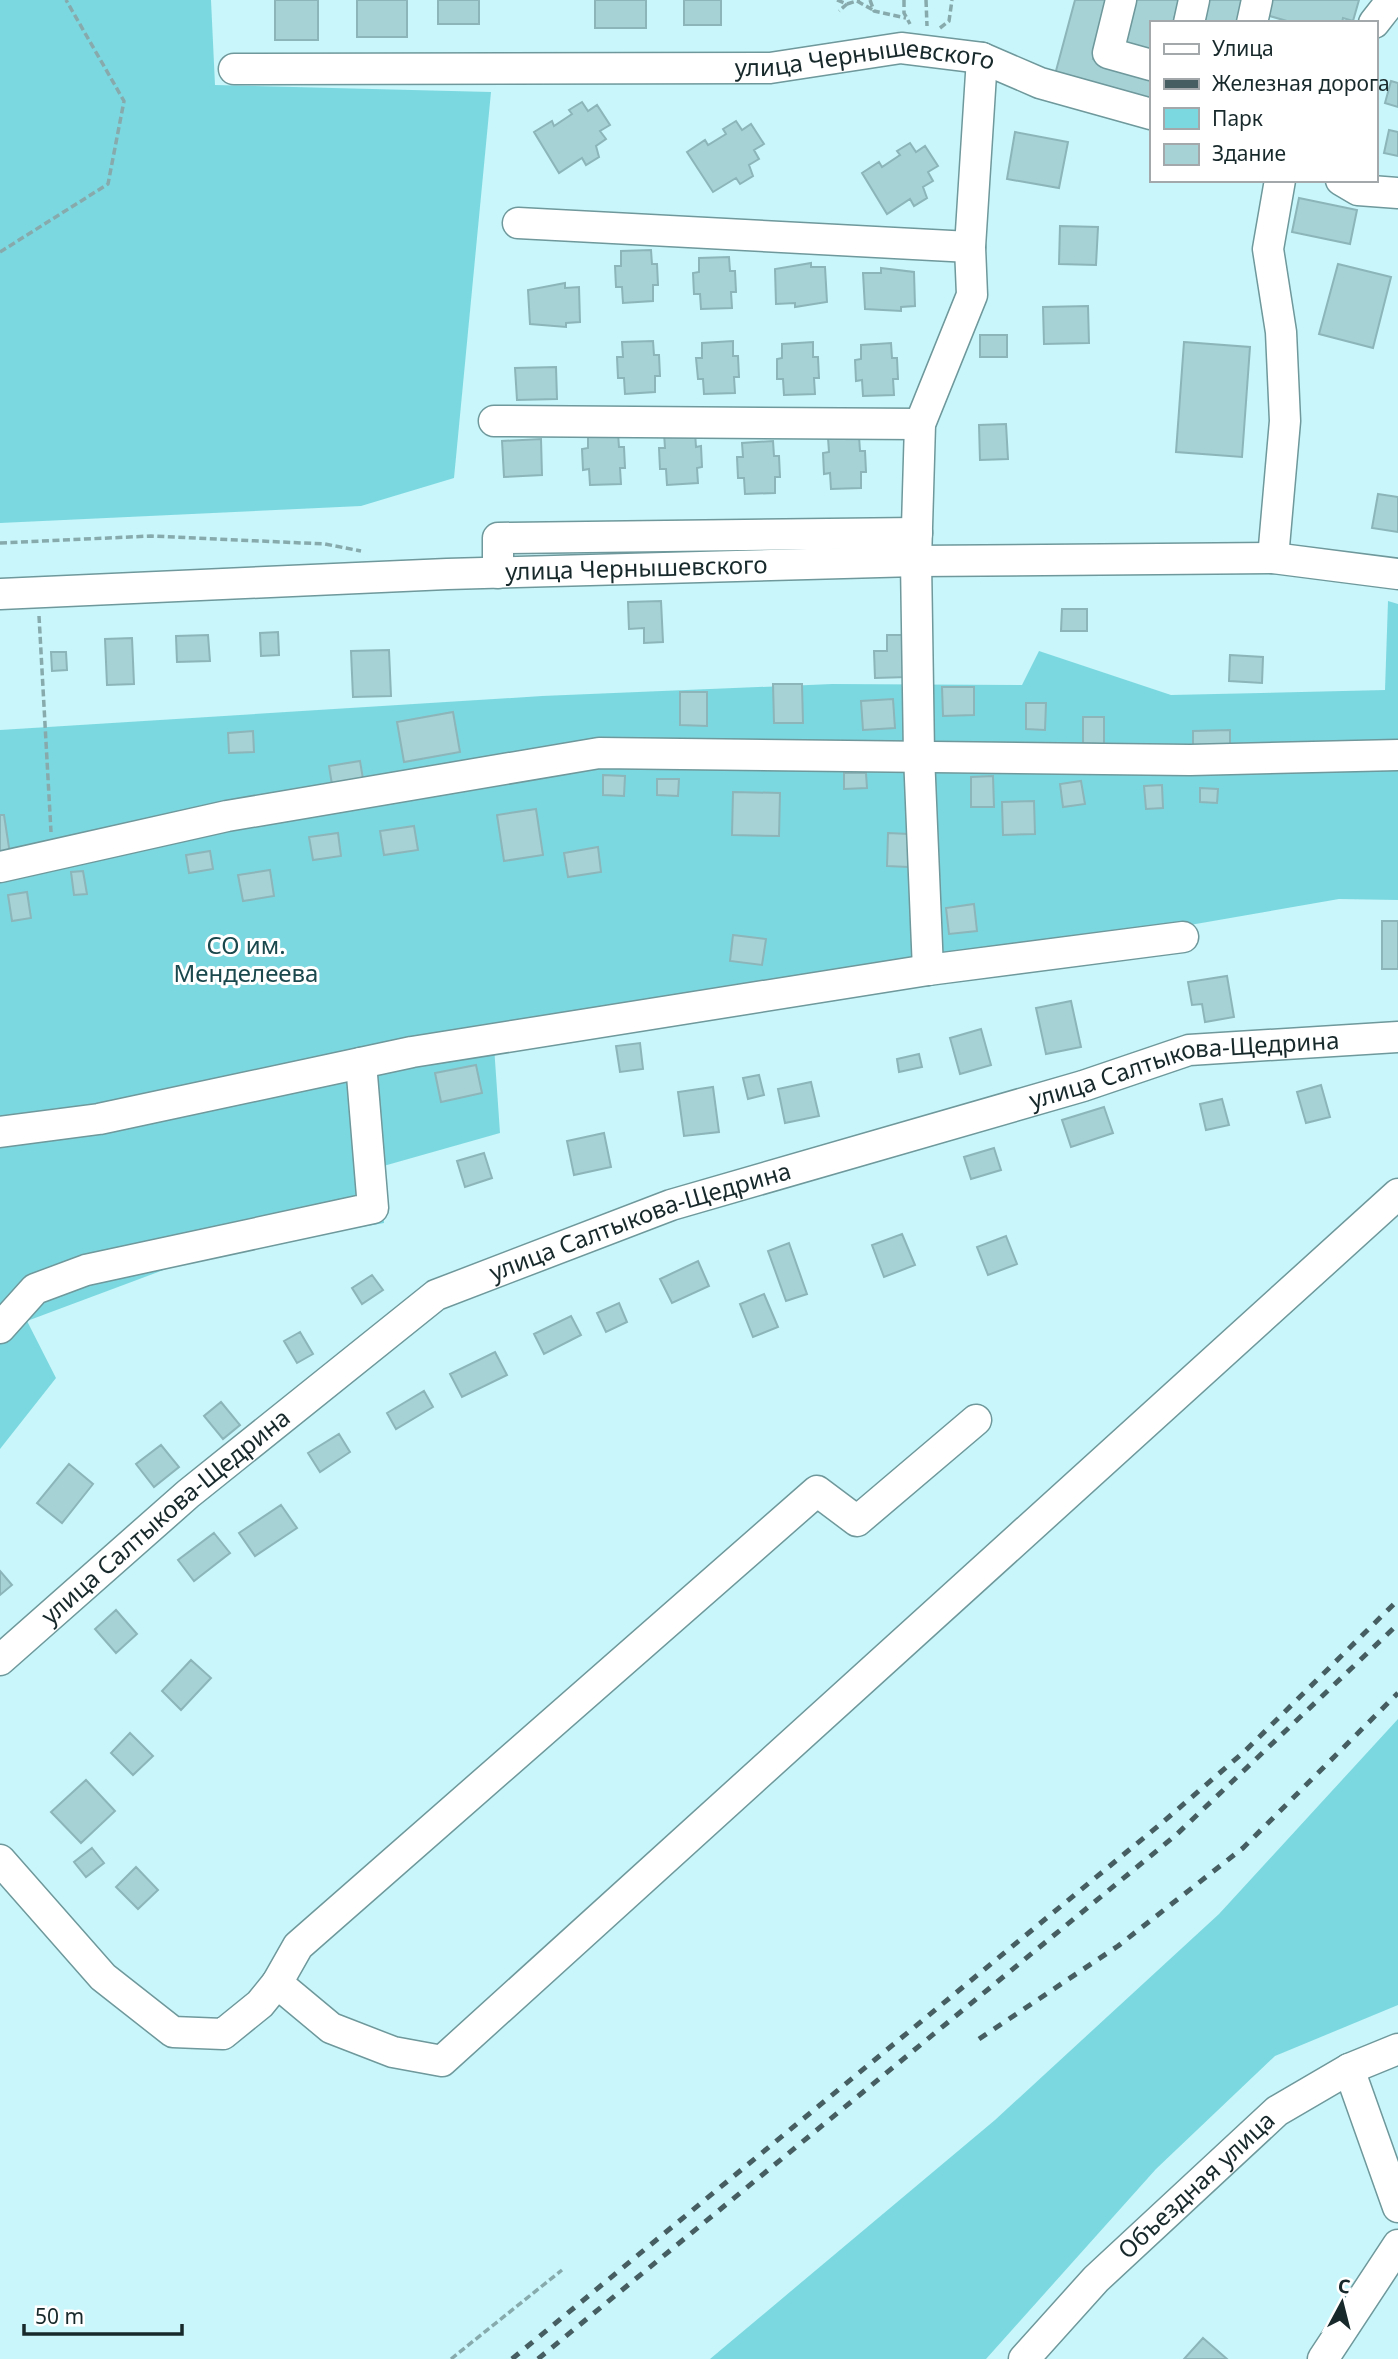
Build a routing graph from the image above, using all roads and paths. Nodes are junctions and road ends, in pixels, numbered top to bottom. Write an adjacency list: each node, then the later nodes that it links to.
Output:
1 (66, 0): 29 (path)
2 (837, 0): 12 (path)
3 (858, 0): 12 (path); 14 (path)
4 (870, 0): 14 (path)
5 (904, 0): 15 (path)
6 (926, 0): 19 (path)
7 (952, 0): 19 (path)
8 (1121, 0): 21 (street)
9 (1194, 0): 16 (street)
10 (1257, 0): 17 (street)
11 (1392, 0): 18 (street)
12 (847, 4): 13 (path)
13 (839, 11)
14 (874, 11): 15 (path)
15 (906, 18): 19 (path)
16 (1189, 21)
17 (1252, 21)
18 (1376, 21)
19 (927, 31)
20 (982, 58): 22 (street, улица Чернышевского); 23 (street, улица Чернышевского); 28 (street)
21 (1150, 65)
22 (234, 69)
23 (1150, 114)
24 (1280, 182): 36 (street)
25 (1344, 182): 26 (street)
26 (1398, 193)
27 (518, 223): 28 (street)
28 (970, 247): 31 (street)
29 (0, 252)
30 (494, 421): 31 (street)
31 (920, 424): 34 (street)
32 (718, 535): 34 (street); 37 (street); 38 (street)
33 (0, 544): 35 (path)
34 (917, 547): 36 (street, улица Чернышевского); 37 (street, улица Чернышевского); 42 (street)
35 (364, 552)
36 (1273, 558): 39 (street, улица Чернышевского)
37 (719, 567): 38 (street, улица Чернышевского)
38 (498, 573): 40 (street, улица Чернышевского)
39 (1398, 574)
40 (38, 593): 41 (street, улица Чернышевского); 44 (path)
41 (0, 594)
42 (919, 755): 43 (street); 44 (street); 47 (street)
43 (1398, 755)
44 (52, 855): 45 (street)
45 (0, 867)
46 (1183, 937): 47 (street)
47 (928, 970): 49 (street)
48 (1398, 1037): 54 (street, улица Салтыкова-Щедрина)
49 (361, 1063): 50 (street); 52 (street)
50 (0, 1132)
51 (1398, 1194): 56 (street)
52 (0, 1328)
53 (976, 1420): 56 (street)
54 (0, 1660)
55 (0, 1860): 56 (street)
56 (277, 1983)
57 (1398, 2049): 58 (street, Объездная улица)
58 (1349, 2069): 59 (street); 63 (street, Объездная улица)
59 (1398, 2207)
60 (1398, 2245): 64 (street)
61 (562, 2270): 62 (path)
62 (451, 2359)
63 (1024, 2359)
64 (1323, 2359)

